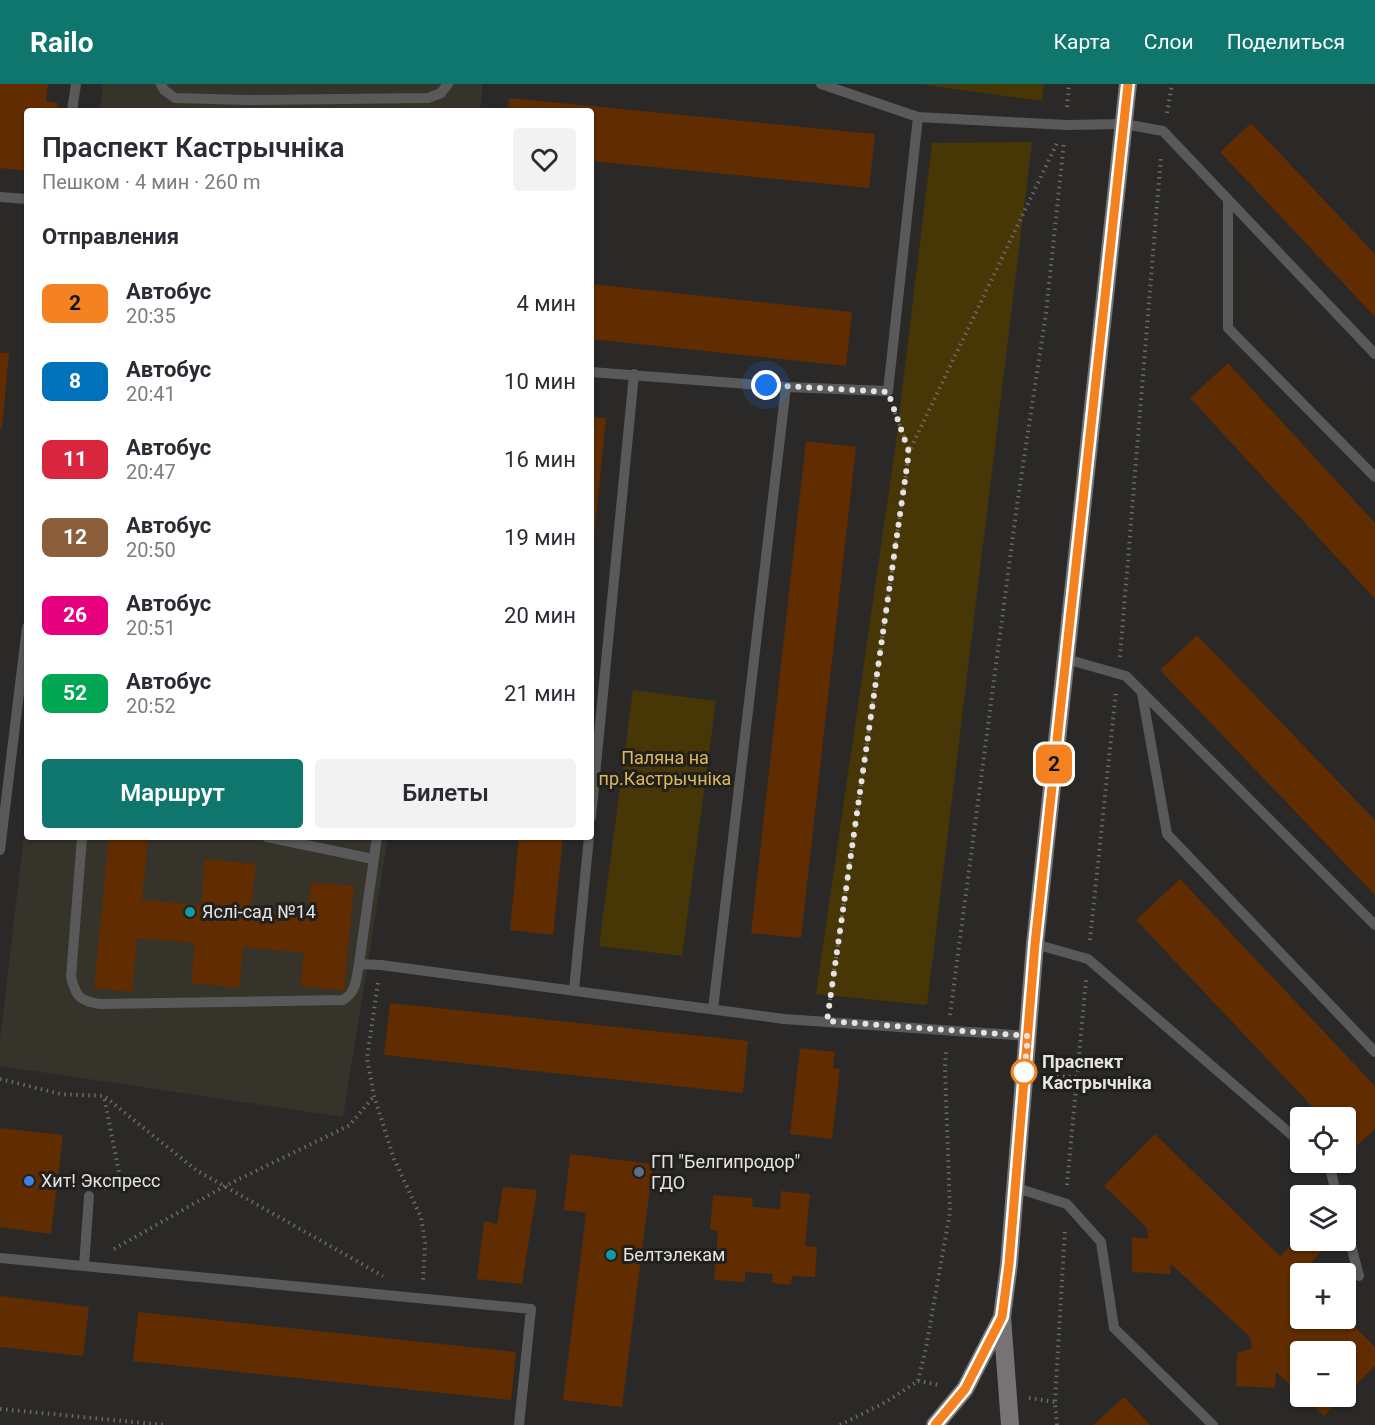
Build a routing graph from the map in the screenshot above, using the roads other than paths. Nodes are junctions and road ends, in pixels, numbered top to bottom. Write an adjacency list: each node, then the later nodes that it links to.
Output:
1 (76, 84): 6 (lane)
2 (161, 84): 3 (lane)
3 (448, 84)
4 (821, 84): 7 (lane)
5 (1128, 84): 8 (main road)
6 (72, 108)
7 (918, 117): 8 (lane); 15 (lane)
8 (1124, 124): 11 (lane); 18 (main road)
9 (0, 197): 10 (lane)
10 (24, 199)
11 (1228, 199): 12 (lane); 16 (lane)
12 (1375, 354)
13 (594, 372): 14 (lane)
14 (634, 374): 15 (lane); 20 (lane)
15 (786, 387): 31 (lane)
16 (1375, 477)
17 (24, 652): 25 (lane)
18 (1066, 659): 19 (lane); 28 (main road)
19 (1142, 693): 27 (lane); 33 (lane)
20 (594, 786)
21 (82, 840): 29 (lane)
22 (281, 840): 26 (lane)
23 (376, 840): 26 (lane)
24 (589, 840): 30 (lane)
25 (0, 850)
26 (373, 859): 29 (lane)
27 (1375, 925)
28 (1035, 944): 32 (main road); 34 (lane)
29 (359, 963): 30 (lane)
30 (574, 990): 31 (lane)
31 (713, 1009): 32 (lane)
32 (1028, 1036): 35 (main road)
33 (1375, 1052)
34 (1290, 1133)
35 (1014, 1186): 41 (main road); 45 (lane)
36 (88, 1196): 39 (lane)
37 (1352, 1251): 40 (lane)
38 (0, 1258): 39 (lane)
39 (84, 1266): 42 (lane)
40 (1359, 1276)
41 (1002, 1317): 43 (main road); 44 (main road)
42 (519, 1425)
43 (934, 1425)
44 (1010, 1425)
45 (1213, 1425)

